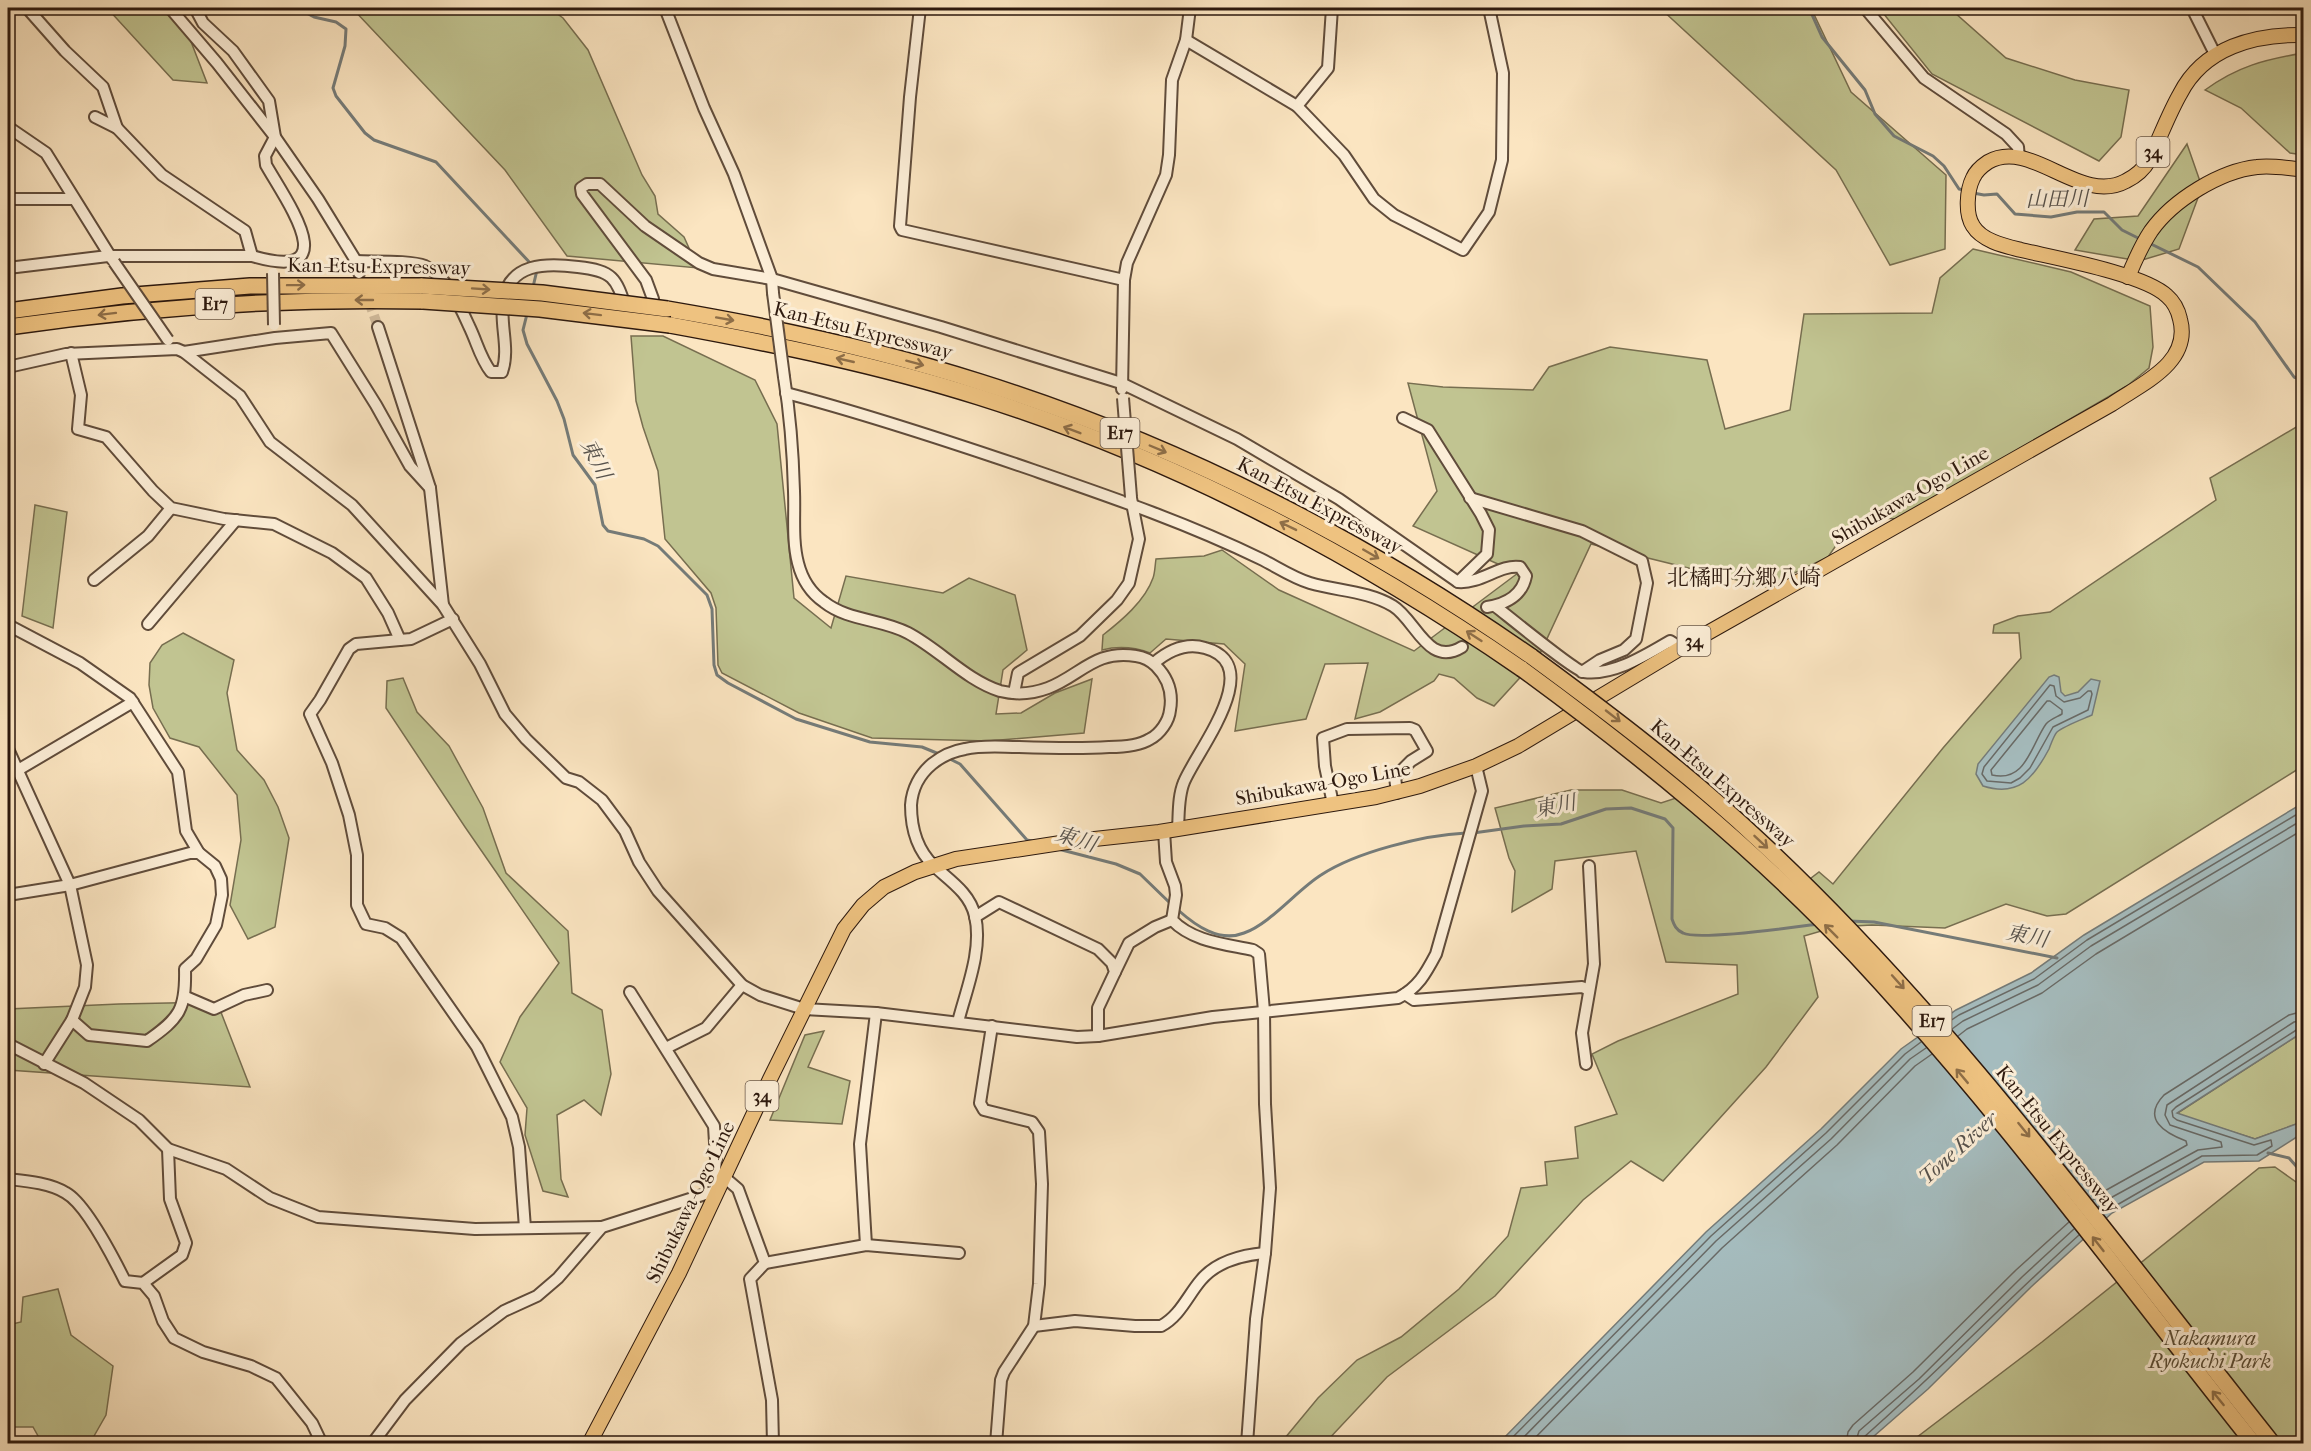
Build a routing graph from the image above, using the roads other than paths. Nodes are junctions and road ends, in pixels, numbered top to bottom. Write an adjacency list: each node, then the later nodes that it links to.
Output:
1 (27, 8): 17 (street)
2 (170, 8): 18 (street)
3 (195, 8): 18 (street)
4 (665, 8): 30 (street)
5 (920, 8): 31 (street)
6 (1190, 8): 12 (street)
7 (1332, 8): 14 (street)
8 (1490, 8): 14 (street)
9 (1865, 8): 19 (street)
10 (2192, 8): 13 (street)
11 (2304, 35): 13 (main road, 34)
12 (1186, 40): 14 (street); 31 (street)
13 (2215, 54): 19 (main road, 34)
14 (1297, 106)
15 (95, 117): 17 (street)
16 (8, 127): 22 (street)
17 (117, 128): 23 (street)
18 (275, 137): 25 (street); 27 (street)
19 (2019, 158): 29 (main road, Shibukawa-Ogo Line / 34)
20 (2304, 170): 29 (main road)
21 (8, 198): 22 (street)
22 (73, 199): 24 (street)
23 (252, 256): 24 (street); 27 (street)
24 (111, 259): 26 (street); 37 (street, bridge)
25 (356, 261): 28 (street); 30 (street)
26 (8, 268)
27 (272, 268): 36 (street, bridge)
28 (359, 273)
29 (2128, 277): 56 (main road, Shibukawa-Ogo Line / 34)
30 (772, 279): 40 (street); 41 (street, bridge)
31 (1124, 280): 40 (street)
32 (422, 293): 33 (highway, Kan-Etsu Expressway / E17, one-way to 32); 34 (highway, Kan-Etsu Expressway / E17, one-way to 34); 58 (highway, Kan-Etsu Expressway / E17, one-way to 32, bridge); 58 (highway, Kan-Etsu Expressway / E17, one-way to 58, bridge)
33 (8, 311)
34 (8, 327)
35 (378, 327): 43 (street)
36 (275, 338): 37 (street); 43 (street)
37 (180, 351): 38 (street); 50 (street)
38 (71, 353): 39 (street); 46 (street)
39 (8, 367)
40 (1121, 383): 45 (street, bridge); 49 (street)
41 (786, 393): 45 (street); 60 (street)
42 (1403, 418): 44 (street)
43 (430, 488): 50 (street)
44 (1470, 498): 49 (street); 59 (street)
45 (1131, 500): 55 (street); 60 (street)
46 (171, 508): 47 (street); 48 (street)
47 (236, 520): 52 (street); 54 (street)
48 (94, 580)
49 (1458, 582): 59 (street)
50 (443, 605): 51 (street)
51 (453, 620): 54 (street); 77 (street)
52 (148, 624)
53 (8, 625): 61 (street)
54 (400, 640): 99 (street)
55 (1462, 647)
56 (1681, 648): 59 (street); 63 (main road, Shibukawa-Ogo Line / 34)
57 (1154, 663): 60 (street); 67 (street); 70 (street)
58 (1527, 663): 112 (highway, Kan-Etsu Expressway / E17, one-way to 58, bridge); 113 (highway, Kan-Etsu Expressway / E17, one-way to 113, bridge)
59 (1582, 672)
60 (1014, 693)
61 (133, 702): 64 (street); 69 (street)
62 (8, 749): 64 (street)
63 (1476, 766): 65 (main road, Shibukawa-Ogo Line / 34); 81 (street)
64 (18, 770): 72 (street)
65 (1397, 793): 66 (main road, Shibukawa-Ogo Line / 34); 66 (street)
66 (1334, 804): 67 (main road, Shibukawa-Ogo Line / 34)
67 (1178, 828): 68 (main road, Shibukawa-Ogo Line / 34)
68 (1164, 831): 70 (main road, Shibukawa-Ogo Line / 34); 75 (street)
69 (199, 853): 72 (street); 82 (street)
70 (933, 866): 74 (street); 83 (main road, Shibukawa-Ogo Line / 34)
71 (1589, 866): 79 (street)
72 (70, 885): 73 (street); 86 (street)
73 (8, 895)
74 (975, 917): 76 (street); 87 (street)
75 (1172, 917): 76 (street); 84 (street)
76 (1115, 972): 89 (street)
77 (742, 986): 83 (street); 91 (street)
78 (267, 990): 82 (street)
79 (1589, 990): 81 (street); 93 (street)
80 (630, 992): 91 (street)
81 (1405, 994): 84 (street)
82 (186, 997): 86 (street)
83 (804, 1009): 85 (street); 95 (main road, Shibukawa-Ogo Line / 34)
84 (1264, 1011): 89 (street); 102 (street)
85 (876, 1013): 87 (street); 100 (street)
86 (72, 1020): 92 (street)
87 (958, 1022): 88 (street)
88 (992, 1026): 89 (street); 105 (street)
89 (1098, 1036)
90 (8, 1044): 92 (street)
91 (666, 1048): 97 (street)
92 (44, 1064): 94 (street)
93 (1586, 1064)
94 (168, 1149): 99 (street); 104 (street)
95 (724, 1177): 97 (main road, Shibukawa-Ogo Line / 34); 103 (street)
96 (8, 1179): 104 (street)
97 (718, 1190): 98 (street); 108 (main road, Shibukawa-Ogo Line / 34)
98 (602, 1227): 99 (street); 107 (street)
99 (525, 1228)
100 (866, 1245): 101 (street); 103 (street)
101 (960, 1253)
102 (1265, 1253): 105 (street); 111 (street)
103 (765, 1263): 109 (street)
104 (143, 1283): 106 (street)
105 (1034, 1326): 110 (street)
106 (322, 1443)
107 (372, 1443)
108 (589, 1443)
109 (773, 1443)
110 (996, 1443)
111 (1247, 1443)
112 (2254, 1443)
113 (2273, 1443)

